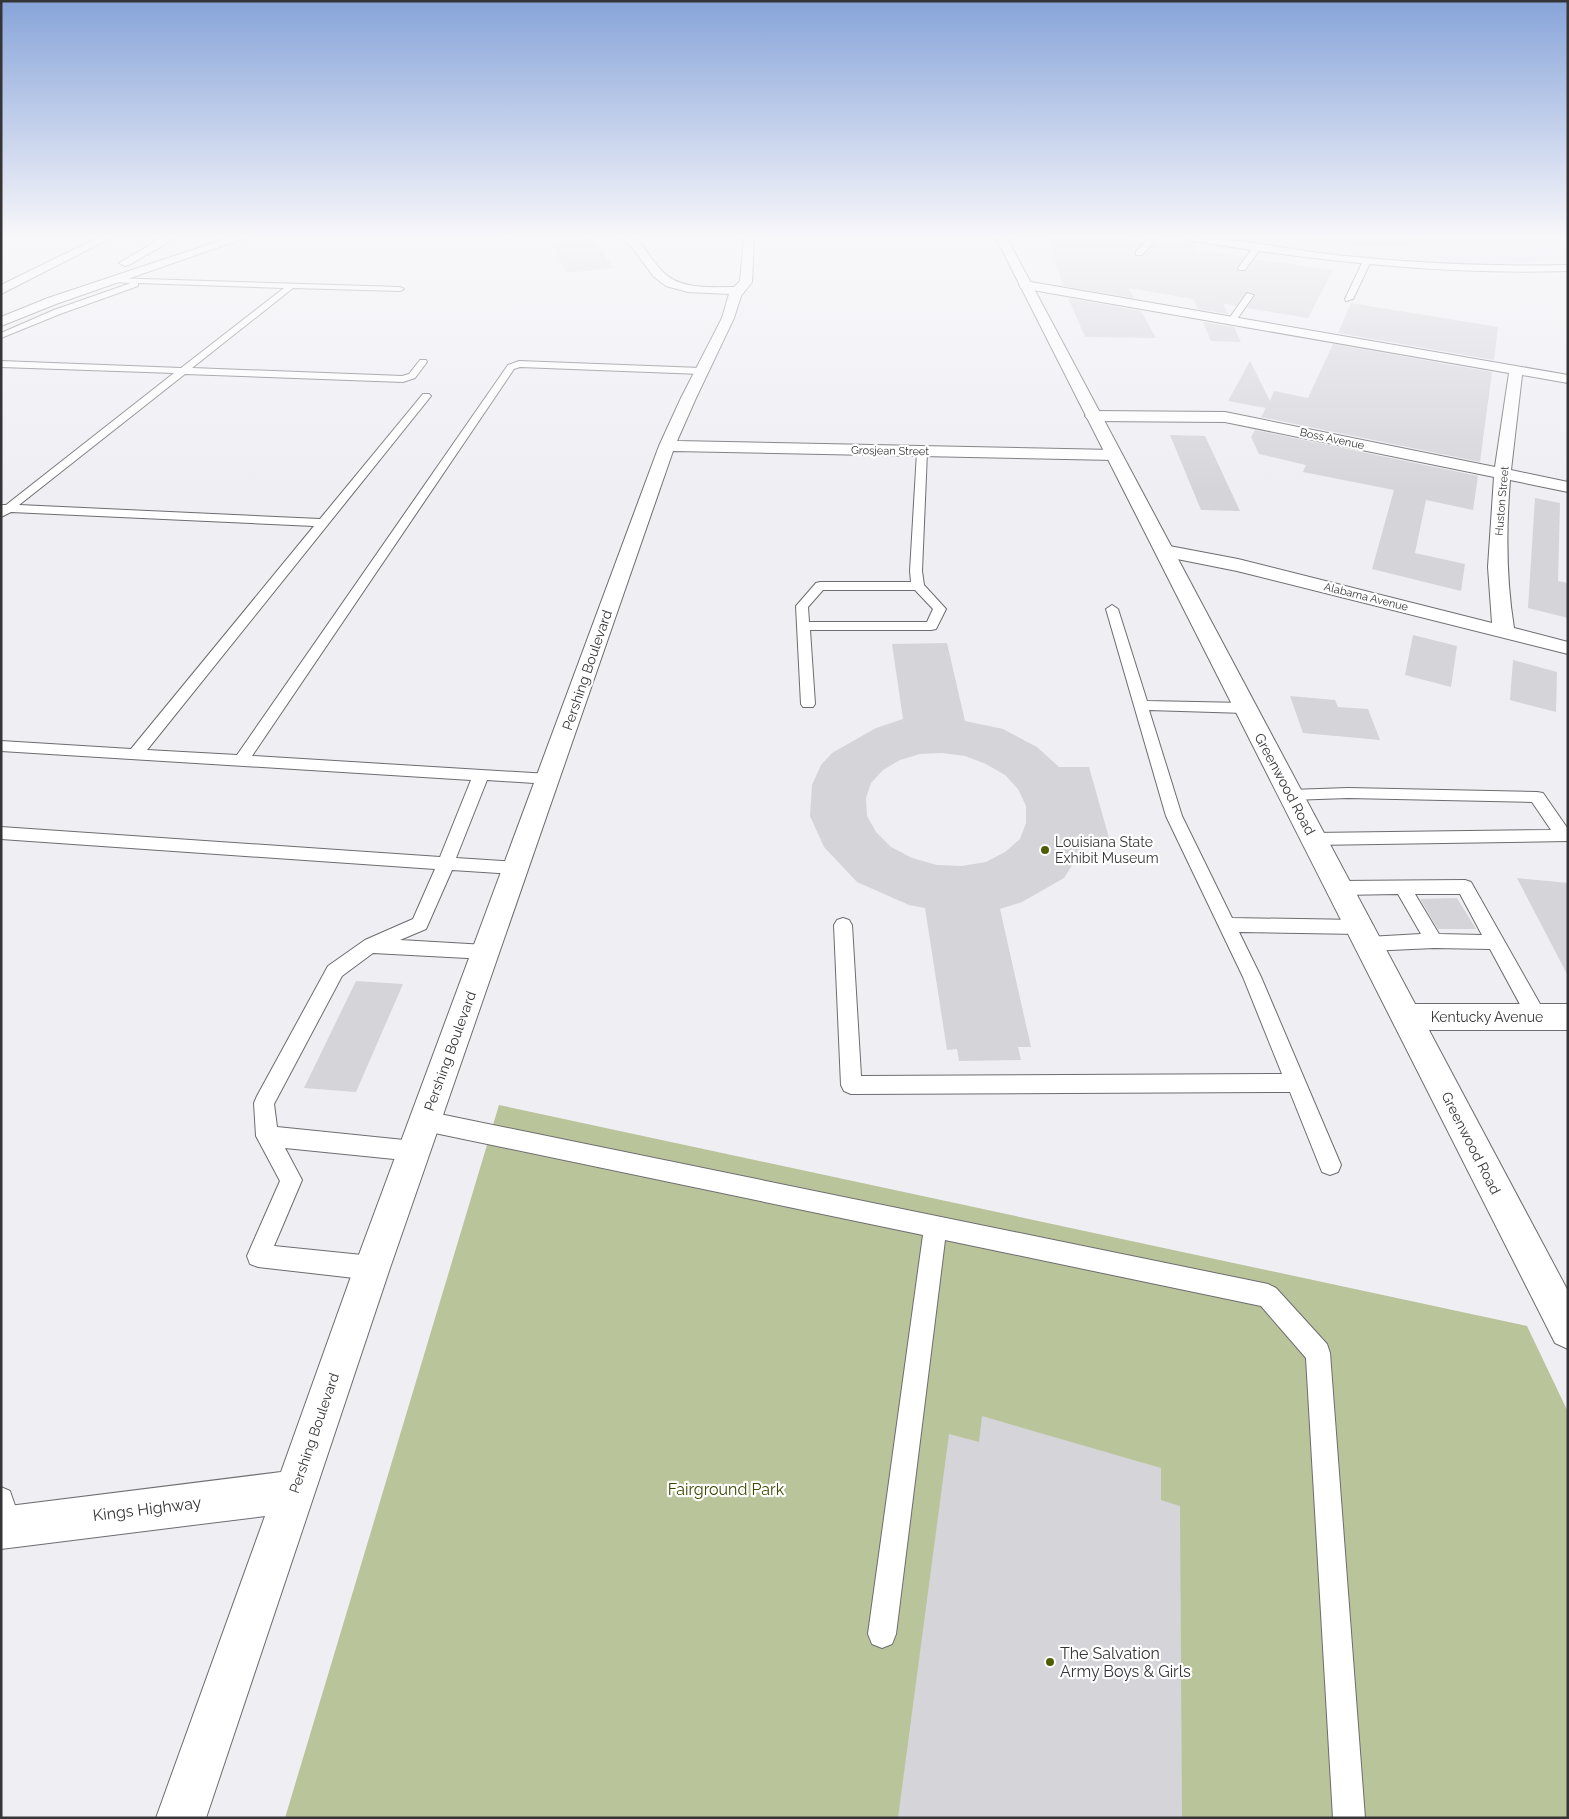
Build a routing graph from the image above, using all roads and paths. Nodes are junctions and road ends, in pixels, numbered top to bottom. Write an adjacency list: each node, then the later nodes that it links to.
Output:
1 (32, 323): 6 (lane)
2 (244, 323): 10 (lane)
3 (725, 323): 11 (main road, Pershing Boulevard)
4 (1045, 323): 14 (main road, Greenwood Road)
5 (1248, 323): 9 (main road)
6 (1, 336)
7 (423, 362): 10 (lane)
8 (1, 364): 10 (lane)
9 (1516, 370): 12 (main road); 18 (main road, Huston Street)
10 (182, 371): 20 (lane)
11 (701, 371): 15 (main road, Pershing Boulevard); 33 (lane)
12 (1568, 378)
13 (426, 396): 21 (lane)
14 (1093, 416): 17 (main road, Greenwood Road); 18 (main road, Boss Avenue)
15 (666, 446): 16 (main road, Grosjean Street); 35 (main road, Pershing Boulevard)
16 (922, 452): 17 (main road, Grosjean Street); 23 (lane)
17 (1114, 455): 22 (main road, Greenwood Road)
18 (1504, 474): 19 (main road, Boss Avenue); 26 (main road, Huston Street)
19 (1568, 487)
20 (4, 510): 21 (lane)
21 (323, 522): 32 (lane)
22 (1164, 551): 26 (main road, Alabama Avenue); 30 (main road, Greenwood Road)
23 (918, 586): 25 (lane); 25 (lane)
24 (1112, 609): 29 (lane)
25 (803, 626): 28 (lane)
26 (1504, 632): 27 (main road, Alabama Avenue)
27 (1568, 648)
28 (808, 704)
29 (1141, 705): 30 (lane); 44 (lane)
30 (1245, 708): 36 (main road, Greenwood Road)
31 (1, 746): 32 (lane)
32 (135, 754): 33 (lane)
33 (241, 761): 34 (lane)
34 (481, 775): 35 (lane); 39 (lane)
35 (549, 779): 40 (main road, Pershing Boulevard)
36 (1290, 795): 38 (main road, Greenwood Road); 38 (lane)
37 (1, 832): 39 (lane)
38 (1313, 839): 41 (main road, Greenwood Road)
39 (446, 863): 40 (lane); 48 (lane)
40 (516, 868): 49 (main road, Pershing Boulevard)
41 (1339, 888): 42 (lane); 45 (main road, Greenwood Road)
42 (1403, 888): 46 (lane); 47 (lane)
43 (843, 925): 53 (lane)
44 (1227, 926): 45 (lane); 53 (lane)
45 (1363, 936): 46 (lane); 50 (main road, Greenwood Road)
46 (1434, 941): 47 (lane)
47 (1496, 942): 51 (lane)
48 (372, 946): 49 (lane); 55 (lane)
49 (486, 952): 54 (main road, Pershing Boulevard)
50 (1406, 1017): 51 (main road, Kentucky Avenue); 60 (main road, Greenwood Road)
51 (1537, 1017): 52 (main road, Kentucky Avenue)
52 (1568, 1017)
53 (1296, 1083): 57 (lane)
54 (425, 1121): 56 (main road, Pershing Boulevard); 58 (lane)
55 (267, 1136): 56 (lane); 59 (lane)
56 (414, 1151): 59 (main road, Pershing Boulevard)
57 (1330, 1165)
58 (934, 1227): 63 (lane); 65 (lane)
59 (372, 1268): 61 (main road, Pershing Boulevard)
60 (1568, 1330)
61 (294, 1490): 62 (main road, Kings Highway); 64 (main road, Pershing Boulevard)
62 (3, 1518)
63 (882, 1634)
64 (181, 1818)
65 (1349, 1818)

